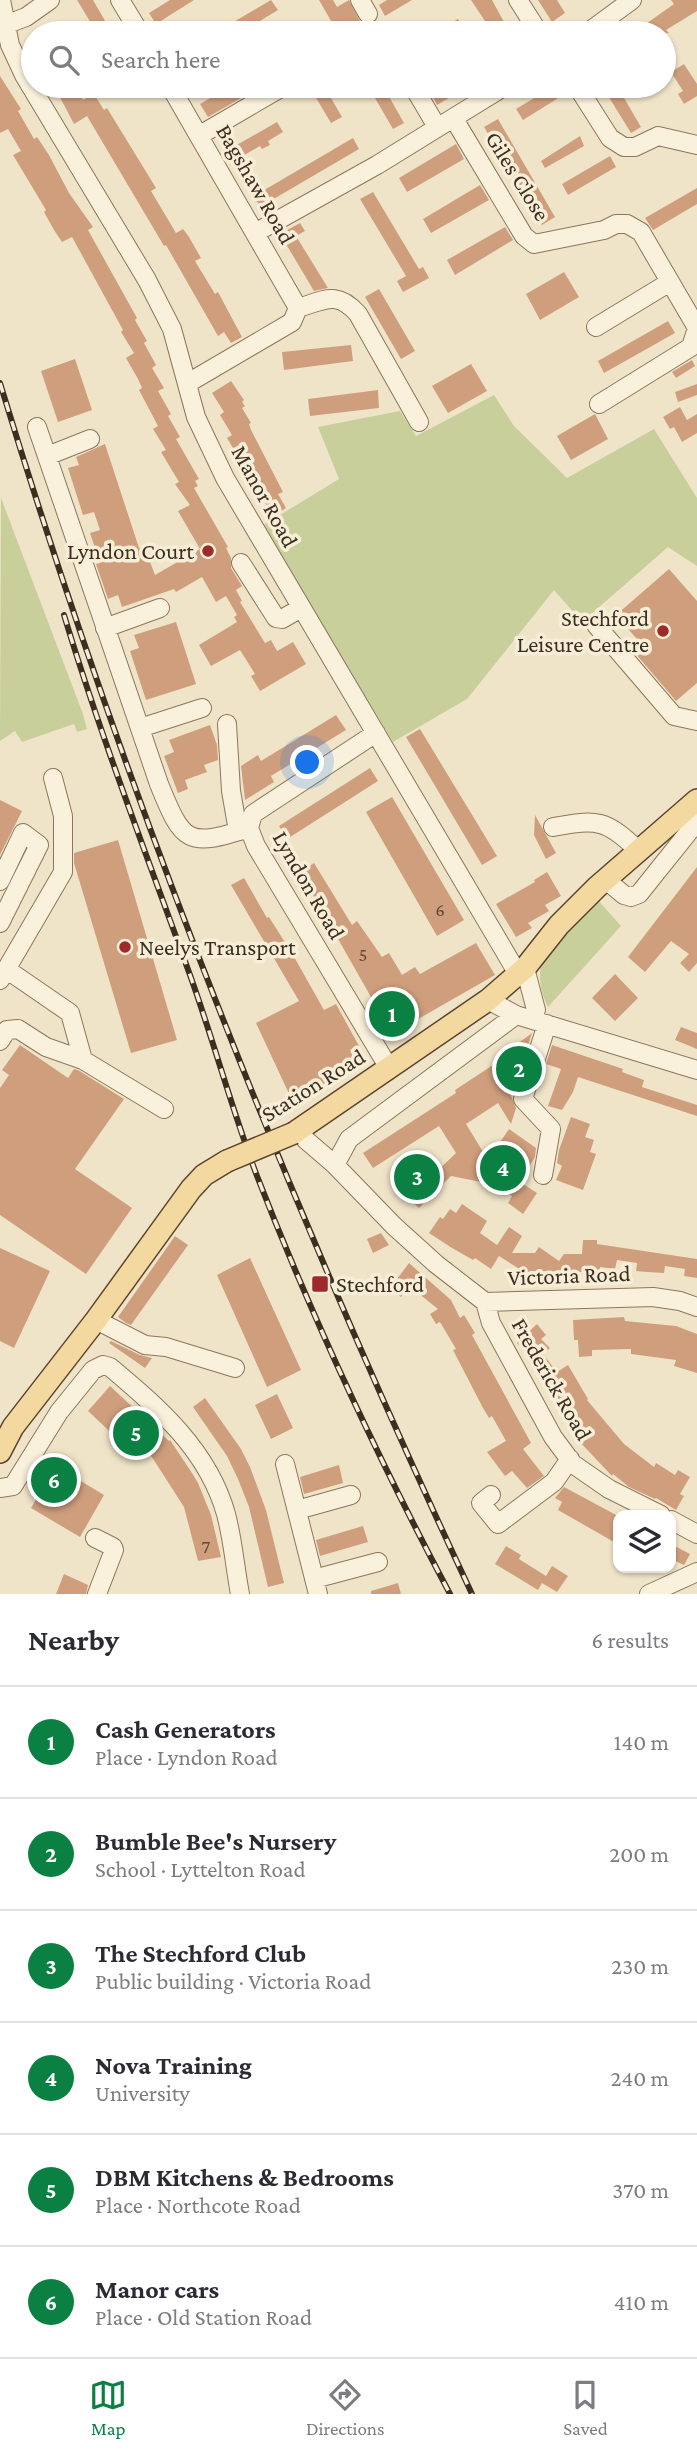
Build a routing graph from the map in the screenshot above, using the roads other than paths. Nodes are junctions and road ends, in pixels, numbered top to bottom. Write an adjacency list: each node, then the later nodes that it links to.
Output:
1 (1, 0): 9 (street, Manor Road)
2 (50, 0): 9 (street)
3 (120, 0): 6 (street)
4 (517, 0): 7 (street)
5 (632, 0): 8 (street)
6 (133, 21)
7 (531, 21)
8 (603, 21)
9 (5, 25): 10 (street, Manor Road)
10 (5, 47): 11 (street, Manor Road)
11 (21, 71)
12 (38, 98): 26 (street, Manor Road)
13 (177, 98): 20 (street, Bagshaw Road)
14 (263, 98): 20 (street)
15 (420, 98): 19 (street)
16 (486, 98): 18 (street)
17 (585, 98): 21 (street)
18 (454, 119): 19 (street); 23 (street, Giles Close)
19 (437, 127): 22 (street)
20 (200, 135): 22 (street, Bagshaw Road)
21 (697, 145)
22 (255, 233): 24 (street, Bagshaw Road)
23 (670, 282): 25 (street); 27 (street, Giles Close)
24 (298, 309): 26 (street); 28 (street)
25 (596, 327)
26 (188, 383): 34 (street, Manor Road)
27 (599, 404)
28 (419, 422)
29 (37, 427): 31 (street)
30 (90, 439): 31 (street)
31 (47, 456): 36 (street)
32 (242, 564): 34 (street)
33 (160, 608): 36 (street)
34 (301, 608): 41 (street, Manor Road)
35 (596, 625): 38 (street)
36 (106, 628): 40 (street)
37 (202, 708): 40 (street)
38 (697, 721)
39 (227, 724): 45 (street)
40 (140, 728): 45 (street)
41 (376, 733): 45 (street, Lyndon Road); 51 (street, Manor Road)
42 (53, 778): 50 (street)
43 (693, 803): 46 (main road, Station Road); 47 (street)
44 (553, 828): 46 (street)
45 (244, 830): 57 (street, Lyndon Road)
46 (639, 850): 47 (main road, Station Road)
47 (606, 880): 51 (main road, Station Road)
48 (0, 881): 49 (street)
49 (0, 925): 50 (street)
50 (20, 945): 52 (street)
51 (522, 971): 53 (main road, Station Road); 54 (street, Manor Road)
52 (2, 977): 56 (street)
53 (488, 1000): 54 (street); 57 (main road, Station Road)
54 (531, 1019): 58 (street); 61 (street); 62 (street, Manor Road)
55 (0, 1041): 56 (street)
56 (83, 1060): 59 (street)
57 (389, 1068): 60 (main road, Station Road)
58 (697, 1070)
59 (164, 1109)
60 (297, 1131): 61 (street, Victoria Road); 65 (main road, Station Road, bridge)
61 (335, 1165): 63 (street, Victoria Road)
62 (543, 1175)
63 (485, 1301): 64 (street, Victoria Road); 68 (street, Frederick Road)
64 (697, 1307)
65 (96, 1320): 66 (street); 67 (main road, Station Road)
66 (235, 1368)
67 (0, 1452)
68 (570, 1459): 72 (street); 74 (street, Frederick Road)
69 (285, 1464): 73 (street)
70 (0, 1488): 83 (street)
71 (351, 1495): 73 (street)
72 (491, 1495)
73 (297, 1510): 80 (street)
74 (651, 1510)
75 (676, 1523): 76 (street)
76 (697, 1534)
77 (95, 1538): 82 (street)
78 (378, 1562): 80 (street)
79 (697, 1572): 81 (street)
80 (316, 1587)
81 (660, 1592)
82 (97, 1594)
83 (240, 1594)

